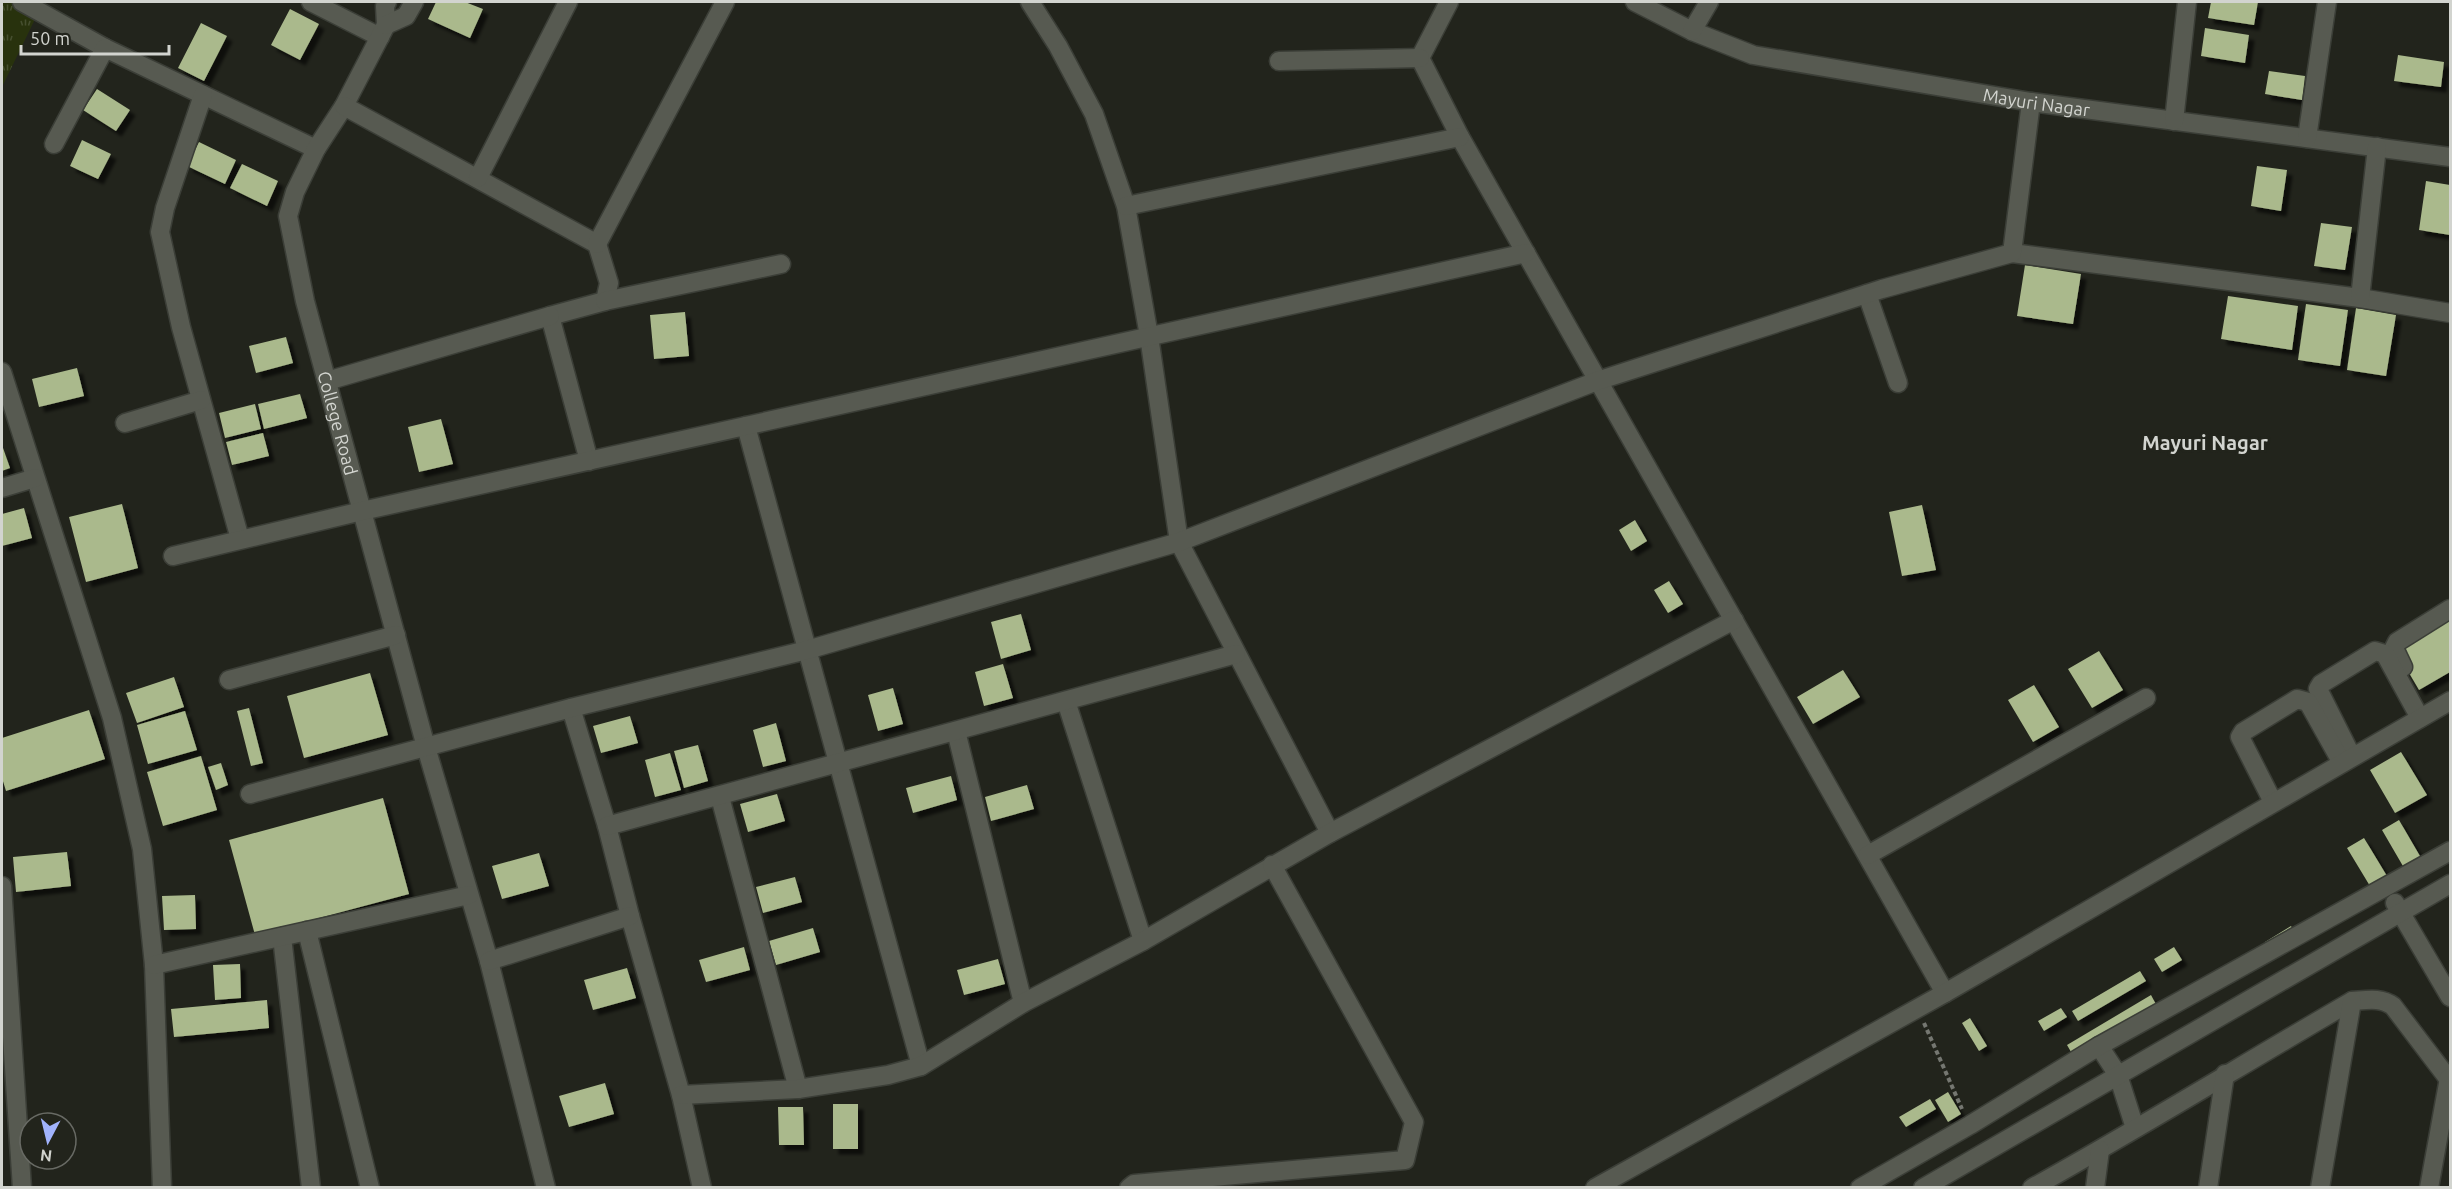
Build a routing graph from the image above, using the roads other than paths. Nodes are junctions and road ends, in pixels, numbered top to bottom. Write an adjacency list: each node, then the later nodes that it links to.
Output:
1 (22, 2): 15 (street)
2 (312, 2): 13 (street)
3 (387, 2): 13 (street)
4 (414, 2): 13 (street)
5 (568, 2): 28 (street)
6 (725, 2): 30 (street)
7 (1030, 2): 29 (street)
8 (1449, 2): 16 (street)
9 (1635, 2): 14 (street, Mayuri Nagar)
10 (1709, 2): 14 (street)
11 (2187, 2): 21 (street)
12 (2327, 2): 23 (street)
13 (383, 31): 20 (street, College Road)
14 (1692, 31): 19 (street, Mayuri Nagar)
15 (105, 48): 18 (street); 24 (street)
16 (1420, 58): 17 (street); 22 (street)
17 (1279, 60)
18 (203, 95): 26 (street); 44 (street)
19 (2031, 102): 21 (street, Mayuri Nagar); 32 (street)
20 (344, 106): 26 (street, College Road); 28 (street)
21 (2174, 121): 23 (street, Mayuri Nagar)
22 (1460, 137): 29 (street); 31 (street)
23 (2307, 138): 25 (street, Mayuri Nagar)
24 (54, 144)
25 (2378, 147): 27 (street, Mayuri Nagar); 35 (street)
26 (316, 149): 41 (street, College Road)
27 (2450, 154)
28 (478, 178): 30 (street)
29 (1126, 206): 39 (street)
30 (597, 244): 36 (street)
31 (1526, 253): 39 (street); 42 (street)
32 (2012, 253): 34 (street); 35 (street)
33 (781, 264): 36 (street)
34 (1867, 294): 42 (street); 43 (street)
35 (2360, 298): 37 (street)
36 (605, 301): 38 (street)
37 (2451, 313)
38 (550, 316): 41 (street); 47 (street)
39 (1149, 336): 46 (street); 52 (street)
40 (2, 372): 48 (street)
41 (327, 381): 50 (street, College Road)
42 (1597, 381): 52 (street); 55 (street)
43 (1898, 383)
44 (201, 400): 45 (street); 51 (street)
45 (125, 423)
46 (746, 426): 47 (street); 57 (street)
47 (589, 461): 50 (street)
48 (35, 478): 49 (street); 87 (street)
49 (2, 488)
50 (362, 511): 51 (street); 56 (street, College Road)
51 (240, 538): 53 (street)
52 (1179, 542): 57 (street); 58 (street)
53 (173, 556)
54 (2451, 609): 64 (street)
55 (1734, 620): 73 (street); 75 (street)
56 (396, 635): 59 (street); 66 (street, College Road)
57 (807, 650): 63 (street); 68 (street)
58 (1236, 654): 62 (street); 73 (street)
59 (229, 680)
60 (2146, 698): 75 (street)
61 (2451, 700): 64 (street)
62 (1066, 701): 65 (street); 85 (street)
63 (571, 708): 66 (street); 72 (street)
64 (2424, 716): 67 (street); 67 (street)
65 (956, 732): 68 (street); 91 (street)
66 (426, 747): 69 (street); 80 (street, College Road)
67 (2347, 760): 71 (street); 71 (street)
68 (838, 764): 70 (street); 93 (street)
69 (250, 794)
70 (720, 797): 72 (street); 97 (street)
71 (2273, 802): 88 (street)
72 (608, 826): 82 (street)
73 (1330, 833): 76 (street)
74 (2451, 851): 79 (street)
75 (1868, 855): 88 (street)
76 (1272, 865): 85 (street); 108 (street)
77 (2451, 884): 81 (street)
78 (2, 886): 102 (street)
79 (2387, 888): 81 (street); 92 (street)
80 (469, 895): 83 (street); 86 (street, College Road)
81 (2400, 912): 89 (street); 95 (street)
82 (630, 916): 86 (street); 98 (street)
83 (307, 931): 84 (street); 105 (street)
84 (282, 937): 87 (street); 104 (street)
85 (1143, 941): 91 (street)
86 (489, 961): 106 (street, College Road)
87 (154, 965): 103 (street)
88 (1945, 993): 101 (street)
89 (2451, 997)
90 (2352, 1001): 94 (street); 96 (street); 115 (street)
91 (1023, 1003): 93 (street)
92 (2099, 1046): 95 (street); 110 (street)
93 (921, 1066): 97 (street)
94 (2225, 1074): 99 (street); 114 (street)
95 (2118, 1075): 99 (street); 111 (street)
96 (2450, 1080): 116 (street)
97 (798, 1089): 98 (street)
98 (681, 1095): 107 (street)
99 (2135, 1128): 100 (street)
100 (2100, 1150): 112 (street); 113 (street)
101 (1623, 1181): 109 (street)
102 (22, 1188)
103 (162, 1188)
104 (310, 1188)
105 (370, 1188)
106 (546, 1188)
107 (702, 1188)
108 (1129, 1188)
109 (1594, 1188)
110 (1860, 1188)
111 (1923, 1188)
112 (2032, 1188)
113 (2095, 1188)
114 (2208, 1188)
115 (2320, 1188)
116 (2428, 1188)

